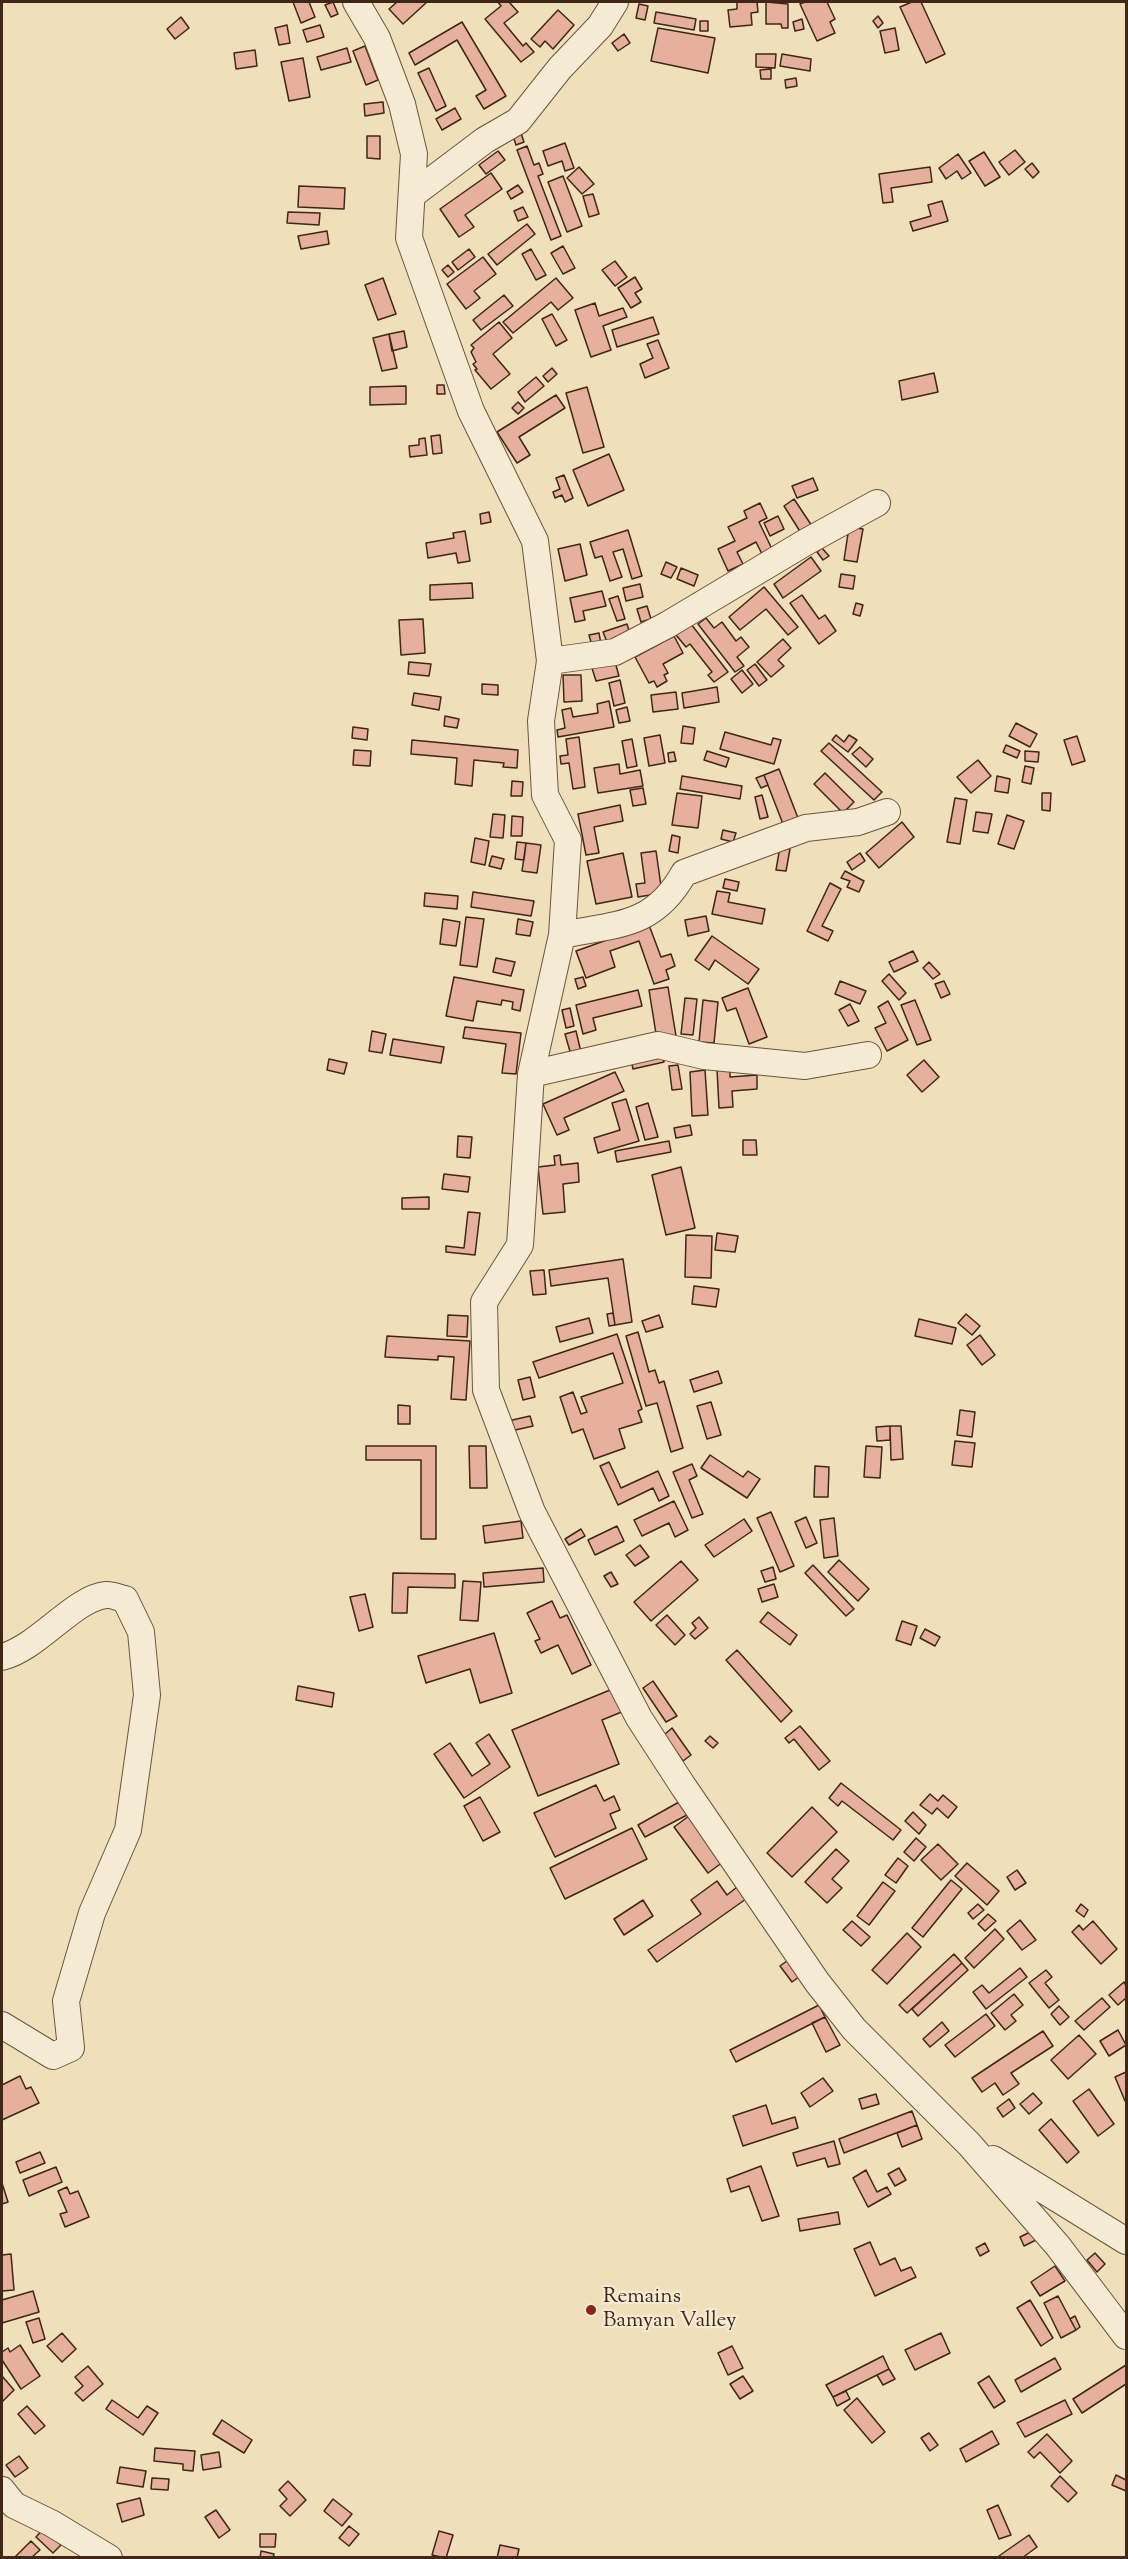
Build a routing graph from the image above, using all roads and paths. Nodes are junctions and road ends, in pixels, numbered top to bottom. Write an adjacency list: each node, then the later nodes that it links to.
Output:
1 (356, 2): 3 (street)
2 (615, 2): 3 (street)
3 (412, 195): 5 (street)
4 (877, 503): 5 (street)
5 (550, 661): 7 (street)
6 (887, 812): 7 (street)
7 (562, 935): 9 (street)
8 (868, 1055): 9 (street)
9 (531, 1074): 12 (street)
10 (2, 1657): 11 (street)
11 (2, 2025)
12 (969, 2144): 13 (street); 14 (street)
13 (1126, 2241)
14 (1126, 2336)
15 (2, 2490): 16 (street)
16 (109, 2558)

